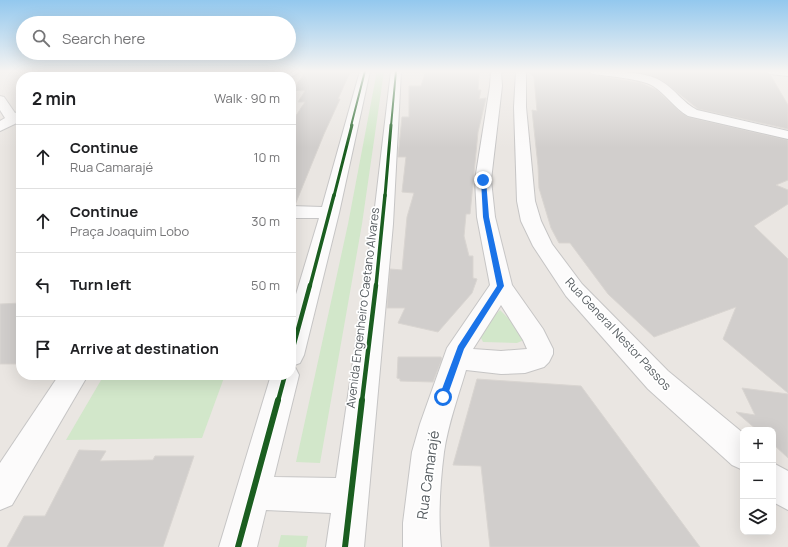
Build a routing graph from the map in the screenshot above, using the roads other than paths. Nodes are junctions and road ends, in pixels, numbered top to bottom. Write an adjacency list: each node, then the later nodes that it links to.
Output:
1 (359, 97): 12 (street)
2 (394, 97): 23 (street, Avenida Engenheiro Caetano Alvares)
3 (495, 97): 13 (street)
4 (520, 97): 18 (street, Rua General Nestor Passos)
5 (672, 97): 10 (street)
6 (0, 100): 7 (street)
7 (16, 116)
8 (16, 118): 9 (street)
9 (0, 128)
10 (788, 135)
11 (296, 212): 12 (street)
12 (330, 213): 14 (street)
13 (500, 286): 15 (street, Rua Camarajé); 15 (street)
14 (296, 336)
15 (456, 357): 26 (street, Rua Camarajé)
16 (71, 380): 20 (street)
17 (284, 380): 21 (street)
18 (740, 451)
19 (776, 483): 22 (street)
20 (0, 493)
21 (253, 493): 23 (street); 24 (street)
22 (788, 493)
23 (351, 496): 25 (street, Avenida Engenheiro Caetano Alvares)
24 (238, 547)
25 (345, 547)
26 (422, 547)

